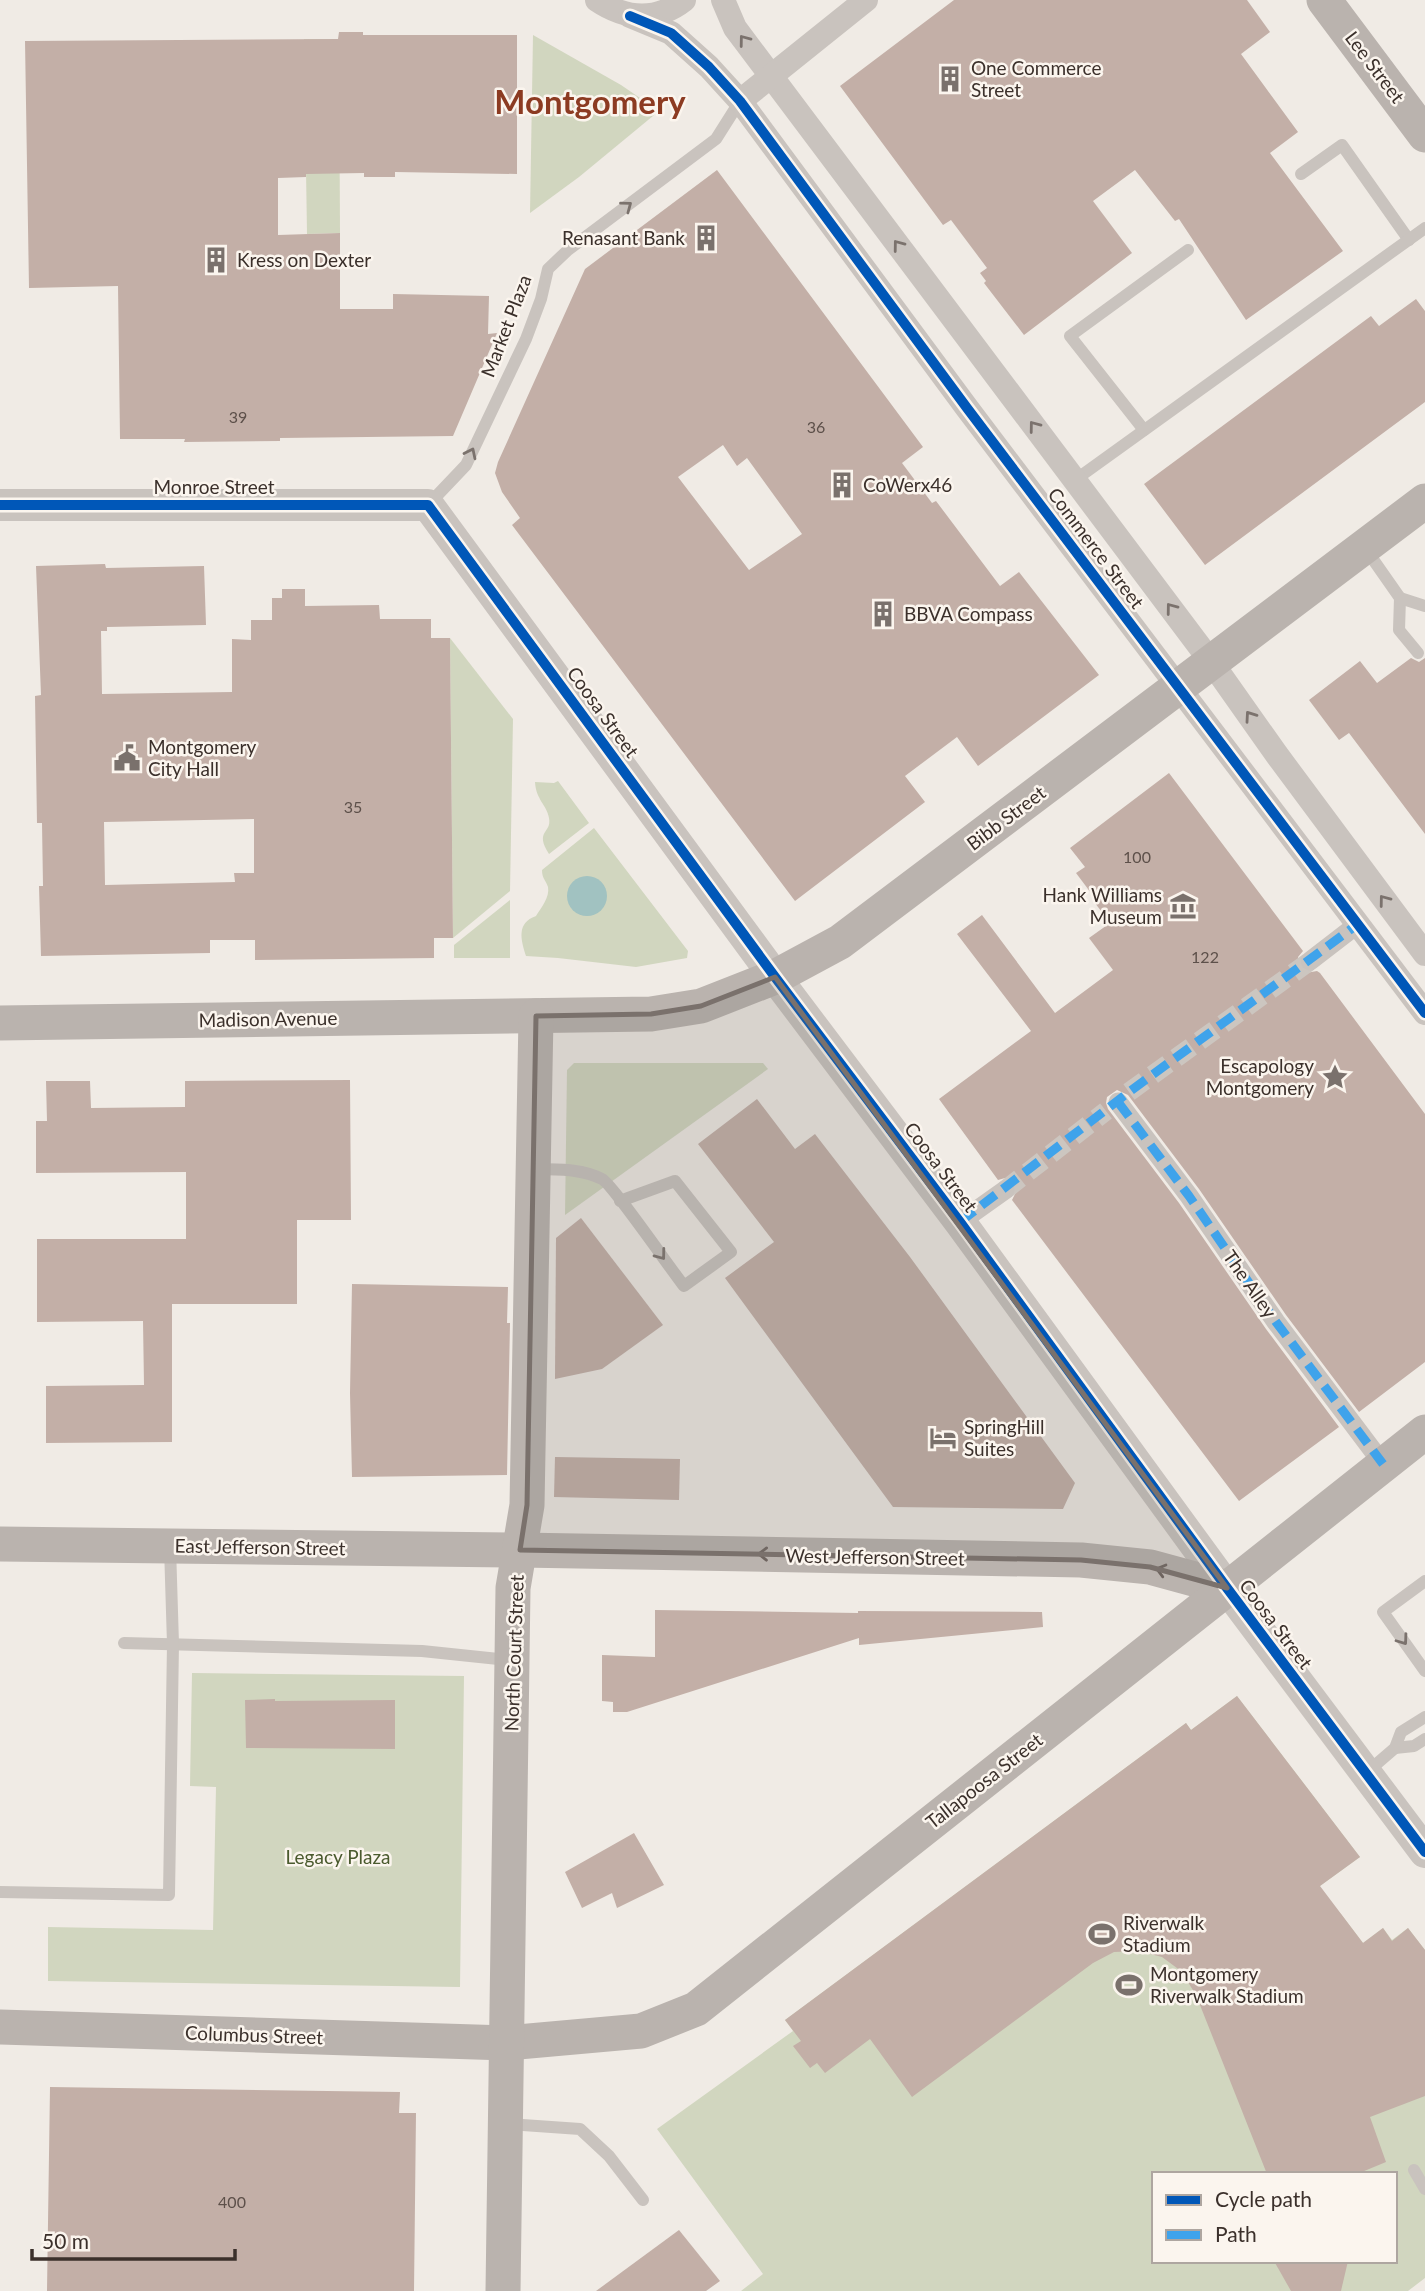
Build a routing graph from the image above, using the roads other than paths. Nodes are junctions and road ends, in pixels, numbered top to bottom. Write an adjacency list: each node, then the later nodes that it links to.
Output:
1 (597, 0): 6 (street, Commerce Street)
2 (684, 0): 6 (street)
3 (723, 0): 7 (street, Commerce Street, one-way to 3)
4 (866, 0): 7 (street)
5 (1324, 0): 9 (main road, Lee Street)
6 (630, 16): 8 (street, Commerce Street)
7 (771, 76): 8 (street); 15 (street, Commerce Street, one-way to 7)
8 (740, 102): 18 (lane, Market Plaza, one-way to 8); 24 (street, Commerce Street)
9 (1425, 135)
10 (1301, 174): 12 (lane)
11 (1425, 228): 12 (lane)
12 (1409, 240): 14 (lane)
13 (1188, 250): 14 (lane)
14 (1144, 430): 15 (lane)
15 (1075, 480): 23 (street, Commerce Street, one-way to 15)
16 (1425, 501): 19 (main road, Bibb Street)
17 (0, 505): 18 (street, Monroe Street)
18 (428, 505): 28 (street, Coosa Street)
19 (1365, 547): 20 (lane); 23 (main road, Bibb Street)
20 (1400, 598): 21 (lane); 22 (lane)
21 (1425, 606)
22 (1418, 653)
23 (1212, 663): 24 (main road, Bibb Street); 26 (street, Commerce Street, one-way to 23)
24 (1179, 687): 25 (street, Commerce Street); 28 (main road, Bibb Street)
25 (1358, 924): 27 (street); 29 (street, Commerce Street)
26 (1425, 954)
27 (1310, 961)
28 (775, 977): 30 (main road, Bibb Street); 36 (street, Coosa Street)
29 (1425, 1013)
30 (536, 1016): 31 (main road, Madison Avenue); 33 (main road, North Court Street)
31 (0, 1023)
32 (1118, 1102): 38 (street, The Alley)
33 (533, 1169): 35 (lane); 41 (main road, North Court Street)
34 (1005, 1190): 36 (street)
35 (620, 1201): 35 (lane, one-way to 35)
36 (960, 1222): 43 (street, Coosa Street)
37 (1425, 1432): 38 (main road, Tallapoosa Street)
38 (1383, 1464): 43 (main road, Tallapoosa Street)
39 (0, 1544): 40 (main road, East Jefferson Street)
40 (170, 1546): 41 (main road, East Jefferson Street); 45 (lane)
41 (520, 1550): 43 (main road, West Jefferson Street, one-way to 41); 46 (main road, North Court Street)
42 (1425, 1581): 47 (lane, one-way to 47)
43 (1227, 1588): 51 (street, Coosa Street); 55 (main road, Tallapoosa Street)
44 (124, 1643): 45 (lane)
45 (173, 1644): 46 (lane); 53 (lane)
46 (512, 1660): 55 (main road, North Court Street)
47 (1425, 1671)
48 (1425, 1717): 50 (lane)
49 (1425, 1739): 50 (lane)
50 (1395, 1748): 51 (lane)
51 (1366, 1773): 52 (street, Coosa Street)
52 (1425, 1852)
53 (0, 1892)
54 (0, 2027): 55 (main road, Columbus Street)
55 (507, 2042): 56 (main road, North Court Street)
56 (506, 2123): 59 (lane); 60 (main road, North Court Street)
57 (1414, 2170): 58 (lane)
58 (1425, 2189)
59 (643, 2200)
60 (503, 2291)

